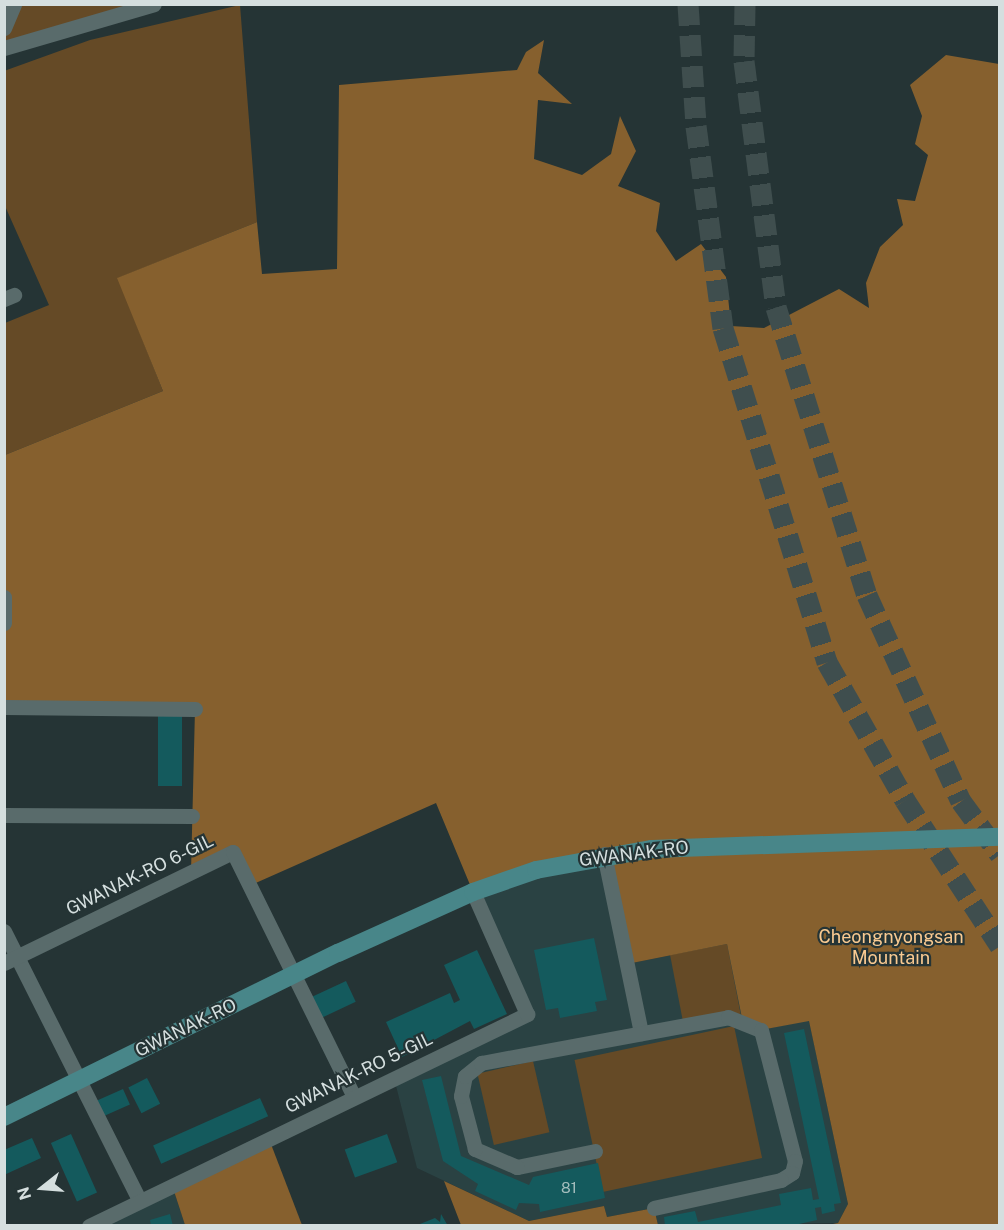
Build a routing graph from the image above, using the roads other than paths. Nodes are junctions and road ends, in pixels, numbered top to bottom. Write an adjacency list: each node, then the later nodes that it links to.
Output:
1 (14, 4): 3 (street)
2 (154, 4): 4 (street)
3 (4, 28)
4 (4, 48)
5 (5, 597): 6 (street)
6 (4, 623)
7 (4, 707): 8 (street)
8 (195, 709)
9 (4, 814): 10 (street)
10 (192, 816)
11 (999, 837): 12 (main road, GWANAK-RO)
12 (604, 854): 13 (main road, GWANAK-RO); 17 (street)
13 (473, 892): 16 (main road, GWANAK-RO); 19 (street, GWANAK-RO 5-GIL)
14 (4, 931): 15 (street)
15 (11, 960): 16 (street, GWANAK-RO 6-GIL); 18 (street)
16 (292, 976): 18 (main road, GWANAK-RO); 19 (street)
17 (641, 1033): 21 (street); 23 (street)
18 (79, 1080): 20 (main road, GWANAK-RO); 22 (street)
19 (354, 1097): 22 (street, GWANAK-RO 5-GIL)
20 (4, 1117)
21 (595, 1151)
22 (140, 1201): 24 (street, GWANAK-RO 5-GIL)
23 (654, 1208)
24 (89, 1226)

